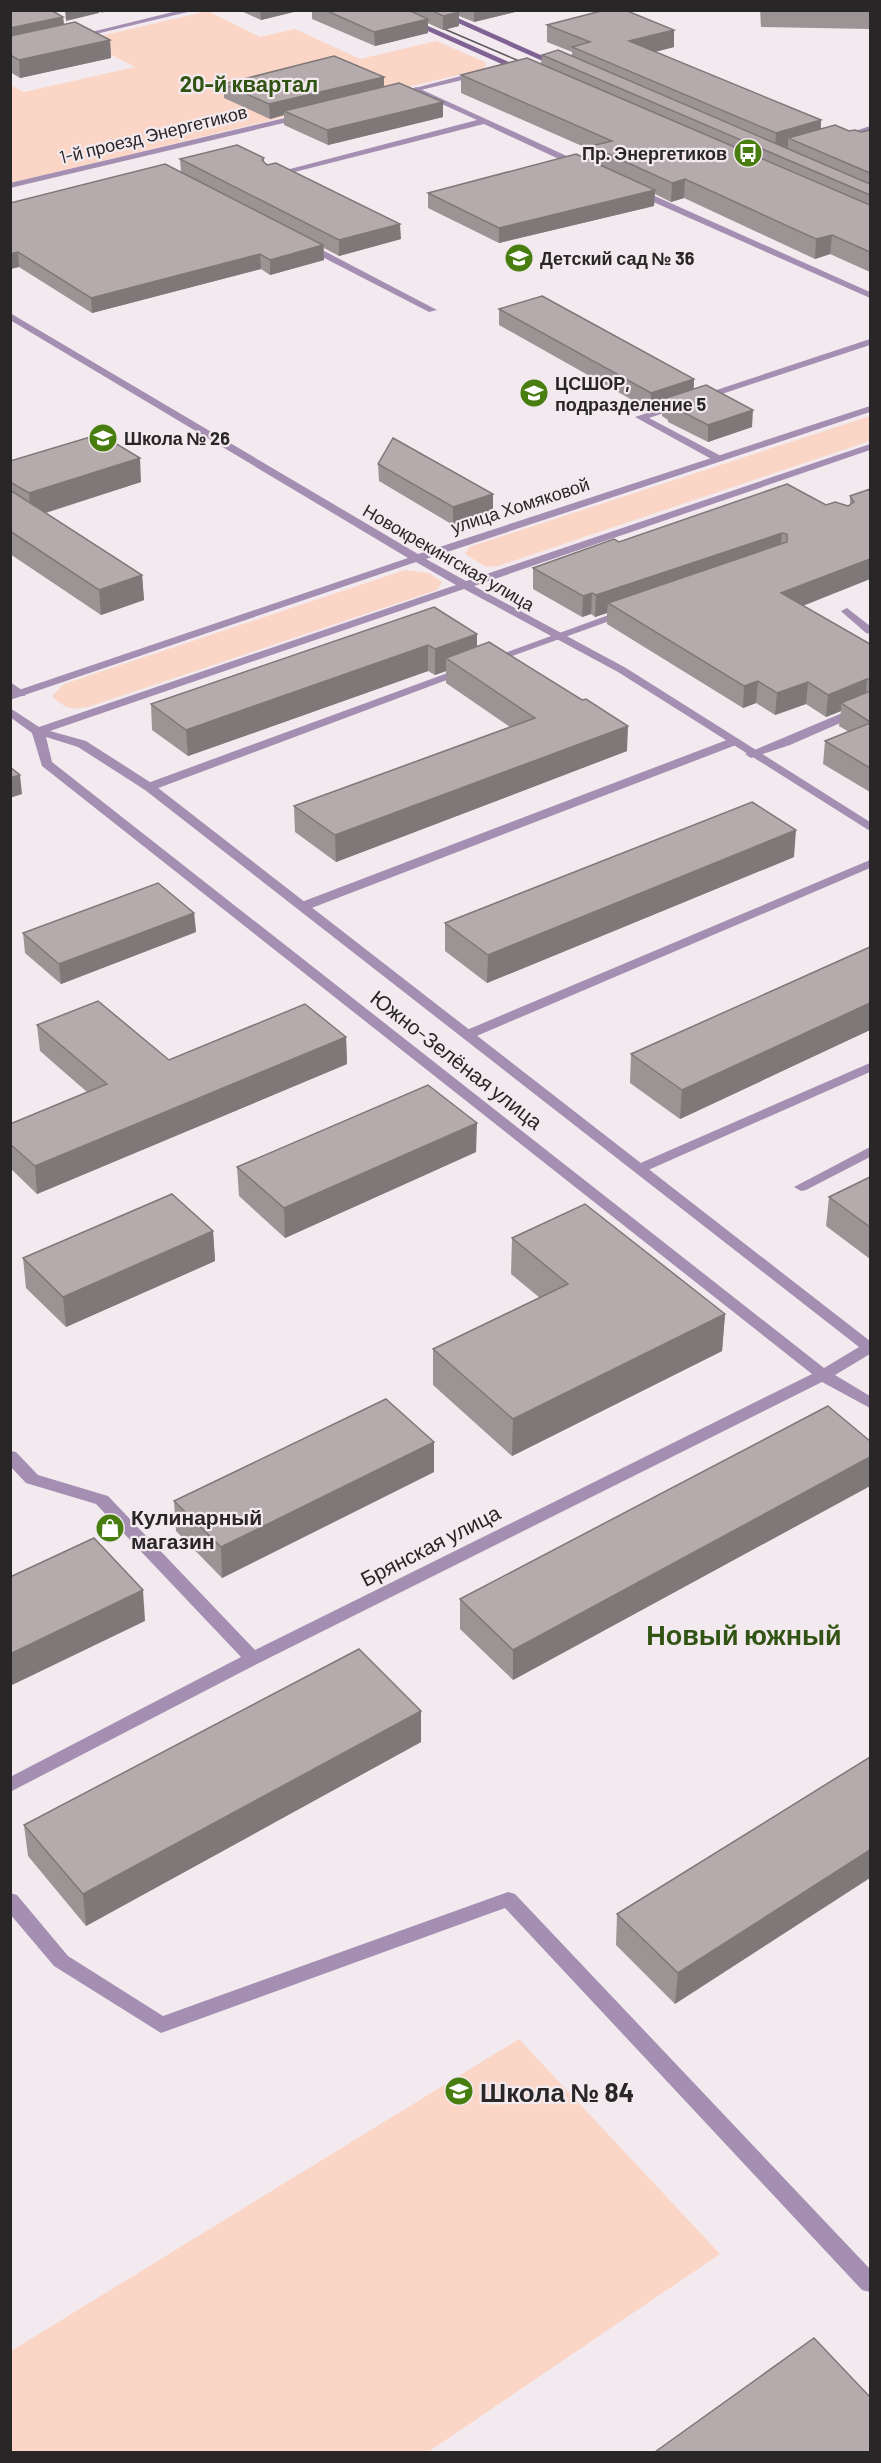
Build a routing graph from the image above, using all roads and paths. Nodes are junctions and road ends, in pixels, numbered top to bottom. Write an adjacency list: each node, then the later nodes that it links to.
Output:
1 (193, 10): 4 (street)
2 (384, 10): 5 (main road)
3 (432, 10): 6 (main road)
4 (67, 38)
5 (513, 65): 7 (main road); 8 (street)
6 (564, 67)
7 (534, 75)
8 (416, 89): 9 (street); 11 (street)
9 (382, 97)
10 (314, 113): 14 (street, 1-й проезд Энергетиков)
11 (484, 121): 16 (street); 17 (street)
12 (870, 129): 13 (street)
13 (826, 141)
14 (134, 155): 15 (street); 18 (street, 1-й проезд Энергетиков)
15 (154, 166)
16 (588, 169)
17 (269, 175)
18 (10, 186)
19 (630, 189): 21 (street)
20 (298, 241): 22 (street)
21 (870, 295)
22 (432, 310)
23 (10, 316): 28 (street, Новокрекингская улица)
24 (870, 342): 27 (street)
25 (870, 409): 27 (street, улица Хомяковой)
26 (870, 447): 29 (street)
27 (719, 459): 28 (street, улица Хомяковой)
28 (417, 558): 29 (street, Новокрекингская улица); 35 (street, улица Хомяковой)
29 (466, 585): 33 (street, Новокрекингская улица); 38 (street)
30 (634, 609): 33 (street)
31 (847, 611): 32 (street)
32 (870, 631)
33 (556, 636): 39 (street, Новокрекингская улица); 41 (street)
34 (10, 685): 35 (street)
35 (16, 696)
36 (870, 706): 40 (street)
37 (10, 711): 38 (street, Южно-Зелёная улица)
38 (38, 731): 41 (street, Южно-Зелёная улица); 51 (street, Южно-Зелёная улица)
39 (732, 741): 40 (street, Новокрекингская улица); 44 (street)
40 (751, 754): 42 (street, Новокрекингская улица)
41 (149, 787): 44 (street, Южно-Зелёная улица)
42 (870, 827)
43 (870, 864): 45 (street)
44 (304, 906): 45 (street, Южно-Зелёная улица)
45 (467, 1035): 48 (street, Южно-Зелёная улица)
46 (870, 1067): 48 (street)
47 (870, 1151): 49 (street)
48 (641, 1168): 50 (street, Южно-Зелёная улица)
49 (801, 1187)
50 (870, 1348): 51 (street, Брянская улица)
51 (823, 1375): 52 (street, Южно-Зелёная улица); 54 (street, Брянская улица)
52 (870, 1403)
53 (10, 1456): 54 (street)
54 (253, 1659): 55 (street, Брянская улица)
55 (10, 1785)
56 (10, 1900): 57 (street)
57 (870, 2283)

